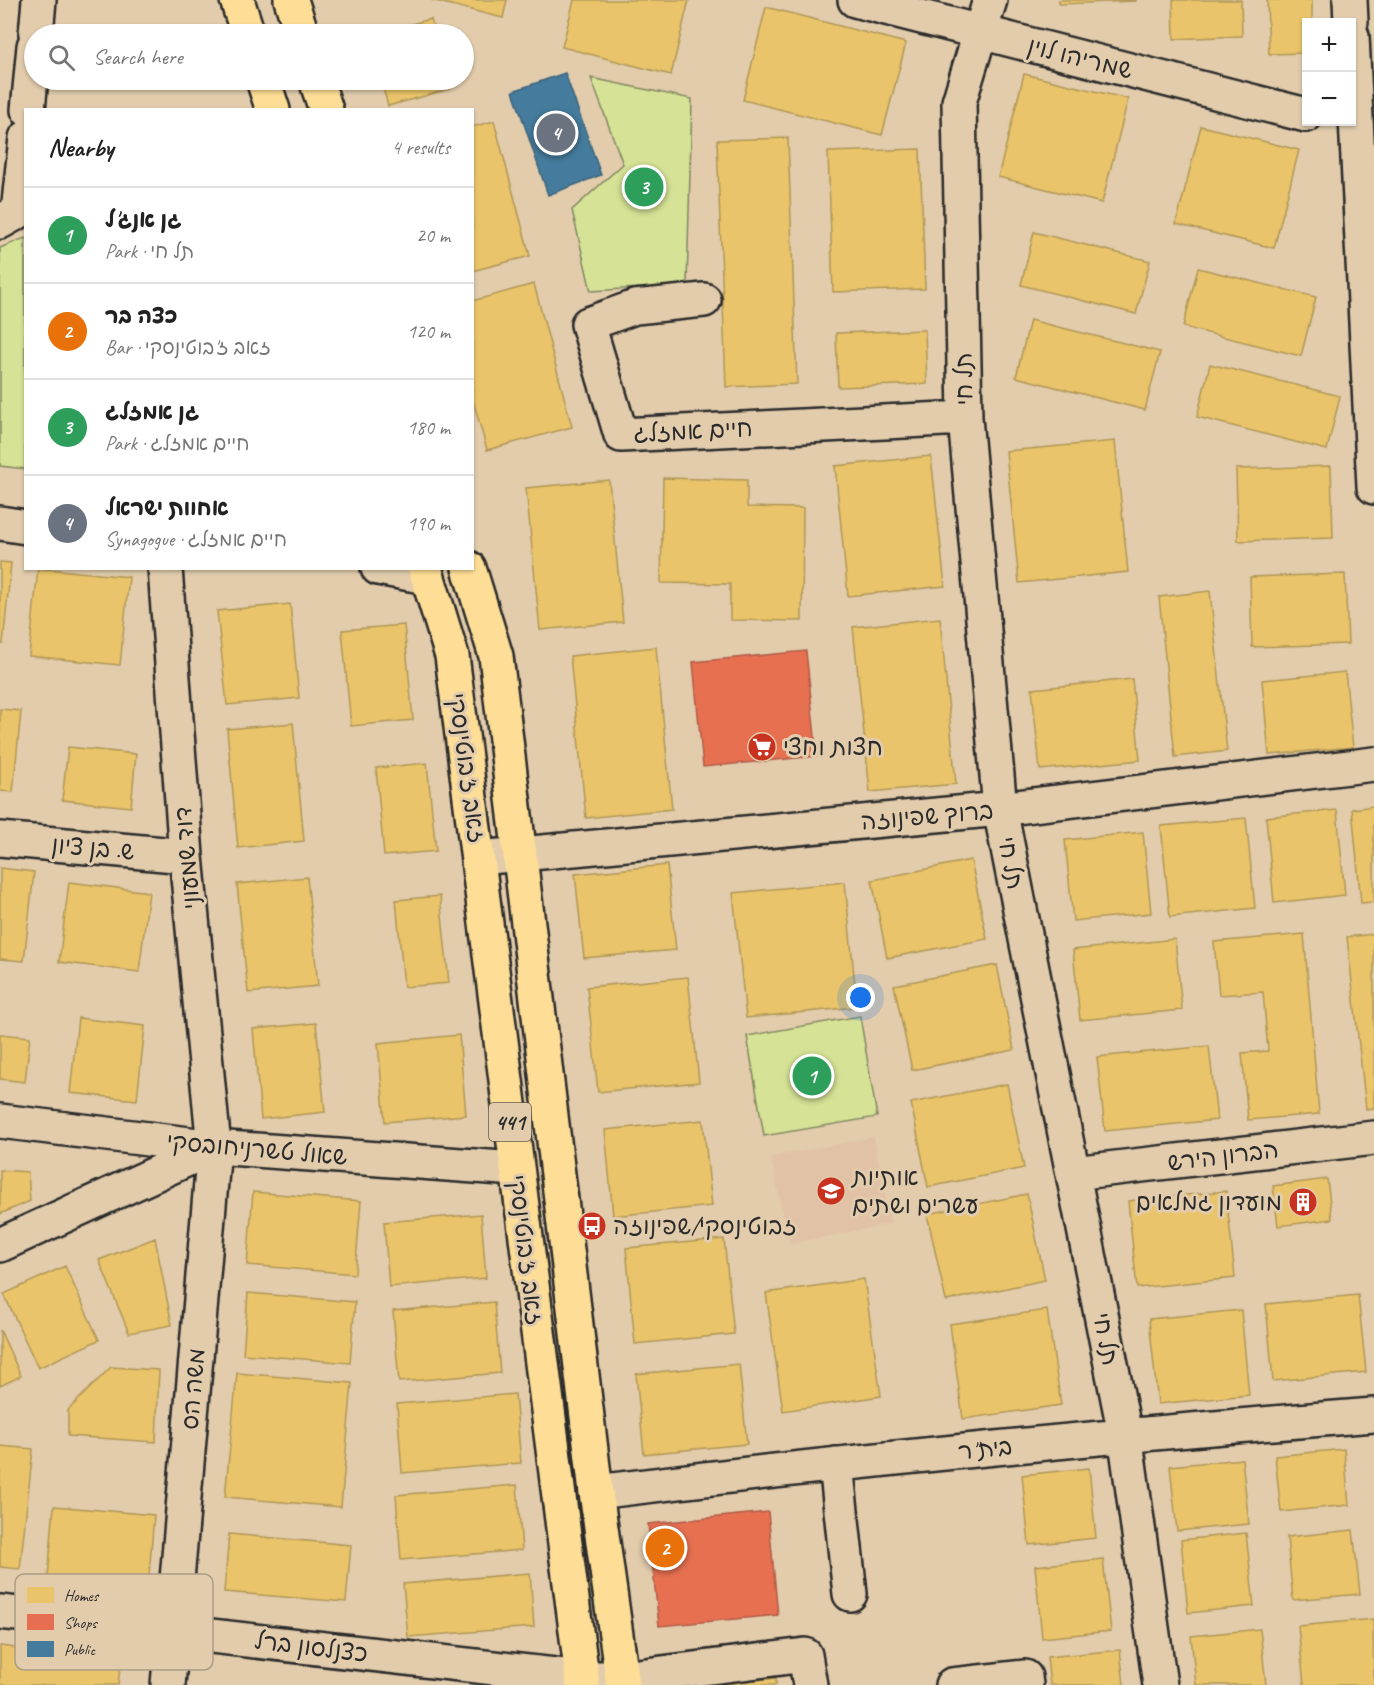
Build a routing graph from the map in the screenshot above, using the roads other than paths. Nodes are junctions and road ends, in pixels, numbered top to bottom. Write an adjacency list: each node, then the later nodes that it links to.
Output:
1 (39, 0): 8 (street)
2 (237, 0): 9 (main road)
3 (291, 0): 10 (main road)
4 (855, 0): 11 (street, שמריהו לוין)
5 (990, 0): 11 (street, תל חי)
6 (1350, 0): 7 (street)
7 (1351, 18)
8 (37, 24)
9 (245, 24)
10 (299, 24)
11 (980, 33): 19 (street, שמריהו לוין); 24 (street, תל חי)
12 (1353, 72): 20 (street)
13 (30, 90): 16 (street)
14 (266, 90): 17 (main road)
15 (319, 90): 18 (main road)
16 (28, 108)
17 (272, 108)
18 (325, 108)
19 (1302, 114)
20 (1355, 127): 25 (street)
21 (24, 156): 22 (street)
22 (0, 222)
23 (704, 300): 24 (street, חיים אמזלג)
24 (965, 418): 33 (street, תל חי)
25 (1374, 487)
26 (0, 523): 27 (street)
27 (24, 527)
28 (165, 570): 36 (street, דוד שמעוני)
29 (397, 570): 31 (street)
30 (470, 570): 35 (main road, זאב ז'בוטינסקי / 441)
31 (426, 573): 37 (main road, זאב ז'בוטינסקי / 441)
32 (1374, 764): 33 (street, ברוך שפינוזה)
33 (1000, 809): 35 (street, ברוך שפינוזה); 42 (street, תל חי)
34 (0, 839): 36 (street, ש. בן ציון)
35 (520, 853): 37 (street, ברוך שפינוזה); 47 (main road, זאב ז'בוטינסקי / 441)
36 (186, 856): 40 (street, דוד שמעוני)
37 (480, 858): 41 (main road, זאב ז'בוטינסקי / 441)
38 (0, 1121): 40 (street, שאול טשרניחובסקי)
39 (1374, 1138): 42 (street, הברון הירש)
40 (214, 1147): 41 (street, שאול טשרניחובסקי); 43 (street); 48 (street, משה הס)
41 (516, 1169): 55 (main road, זאב ז'בוטינסקי / 441)
42 (1073, 1173): 45 (street, תל חי)
43 (0, 1245)
44 (1374, 1415): 45 (street, בית"ר)
45 (1125, 1434): 46 (street, בית"ר); 61 (street, תל חי)
46 (836, 1464): 47 (street, בית"ר); 49 (street)
47 (596, 1492): 56 (main road, זאב ז'בוטינסקי / 441)
48 (177, 1574)
49 (850, 1594)
50 (0, 1612): 51 (street, כצנלסון ברל)
51 (15, 1614)
52 (213, 1638): 54 (street, כצנלסון ברל)
53 (169, 1670): 57 (street, משה הס)
54 (406, 1672): 55 (street, כצנלסון ברל)
55 (582, 1682): 56 (street, כצנלסון ברל)
56 (622, 1682): 58 (street, כצנלסון ברל)
57 (168, 1685)
58 (810, 1685)
59 (952, 1685): 60 (street)
60 (1026, 1685)
61 (1160, 1685)

